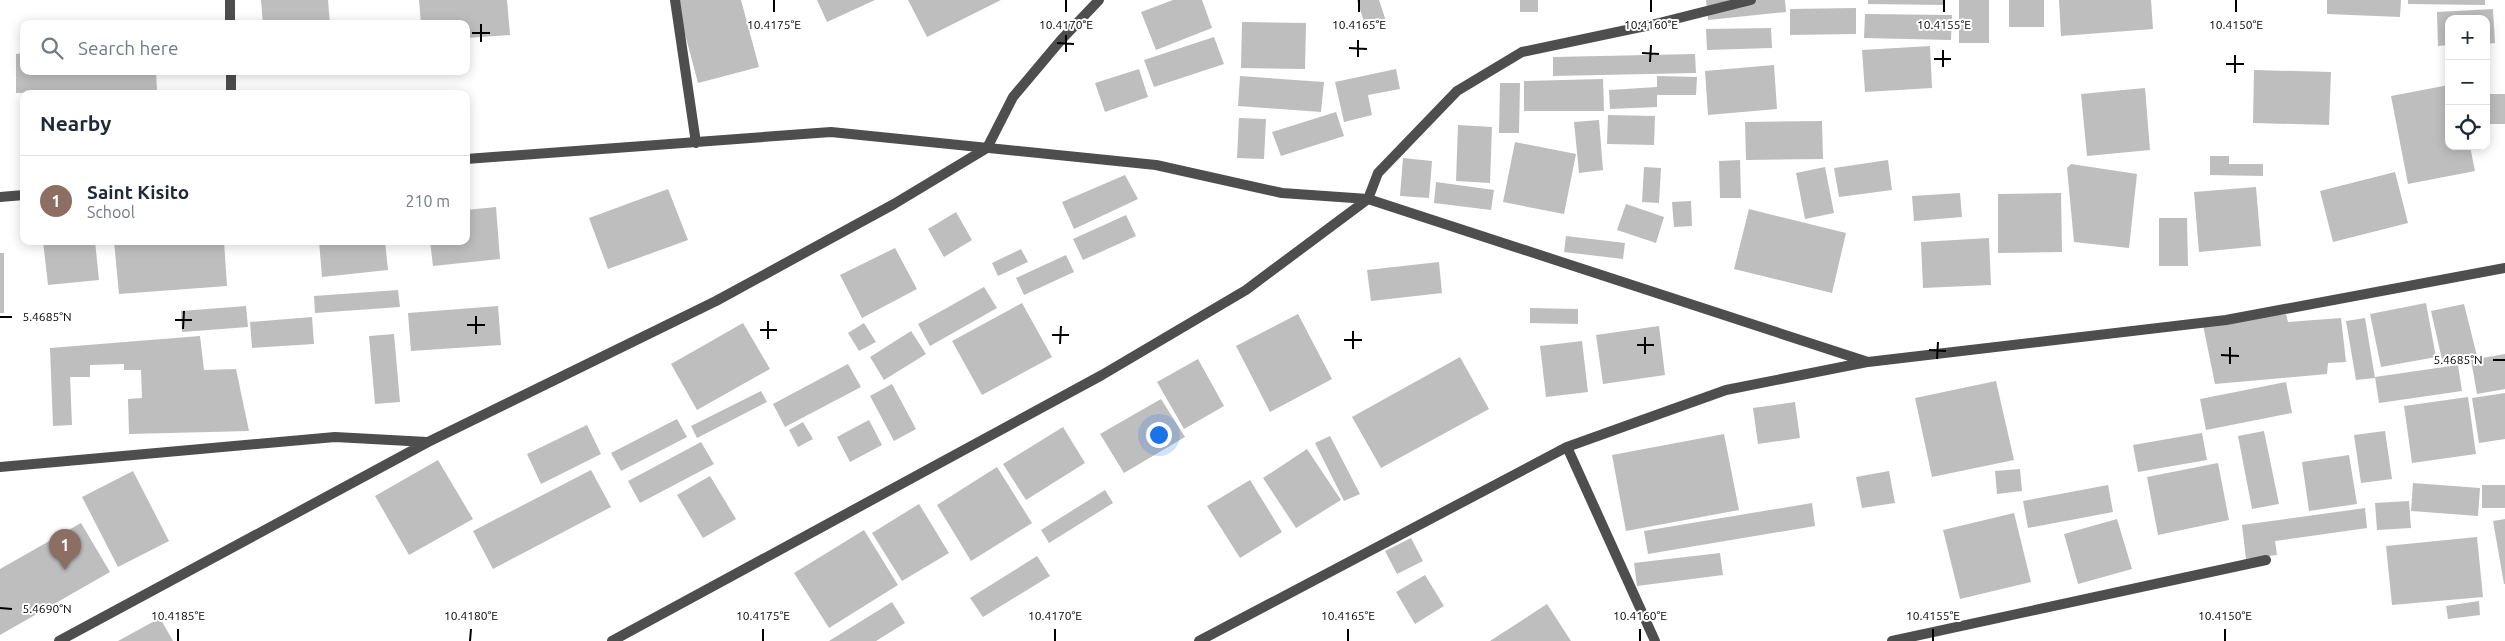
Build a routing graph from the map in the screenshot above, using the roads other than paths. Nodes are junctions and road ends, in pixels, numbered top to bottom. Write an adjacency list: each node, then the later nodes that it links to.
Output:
1 (230, 0): 5 (street)
2 (675, 0): 8 (street)
3 (1098, 0): 9 (street)
4 (1751, 0): 13 (street)
5 (230, 20)
6 (231, 75): 7 (street)
7 (231, 90)
8 (696, 142): 9 (street); 10 (street)
9 (987, 148): 13 (street); 16 (street)
10 (470, 159)
11 (20, 195): 12 (street)
12 (0, 197)
13 (1368, 199): 15 (street); 21 (street)
14 (2505, 268): 15 (street)
15 (1868, 362): 17 (street)
16 (428, 442): 18 (street); 20 (street)
17 (1567, 447): 22 (street); 23 (street)
18 (0, 467)
19 (2266, 560): 24 (street)
20 (59, 641)
21 (612, 641)
22 (1199, 641)
23 (1655, 641)
24 (1892, 641)

